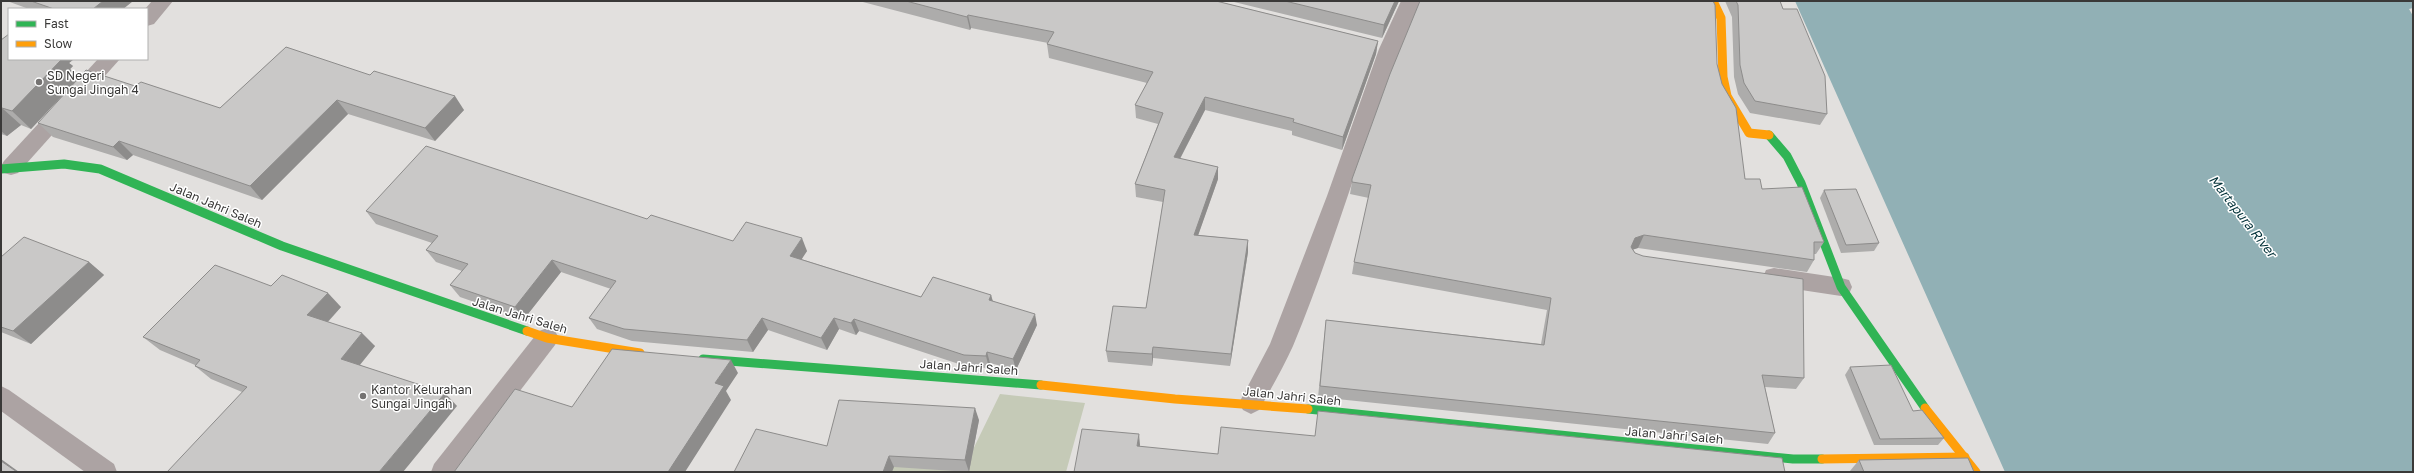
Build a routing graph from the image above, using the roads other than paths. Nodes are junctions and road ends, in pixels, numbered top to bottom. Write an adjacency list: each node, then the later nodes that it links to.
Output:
1 (163, 1): 4 (street)
2 (1411, 1): 13 (street)
3 (1713, 1): 8 (street)
4 (148, 18)
5 (109, 60): 6 (street)
6 (6, 168): 9 (street, Jalan Jahri Saleh)
7 (1755, 274): 8 (street)
8 (1841, 286): 14 (street)
9 (547, 338): 10 (street, Jalan Jahri Saleh); 17 (street)
10 (648, 354)
11 (695, 358): 13 (street, Jalan Jahri Saleh)
12 (1, 397): 16 (street)
13 (1251, 403): 15 (street, Jalan Jahri Saleh)
14 (1965, 457): 15 (street, Jalan Jahri Saleh); 18 (street)
15 (1795, 466)
16 (105, 472)
17 (443, 472)
18 (1976, 472)

